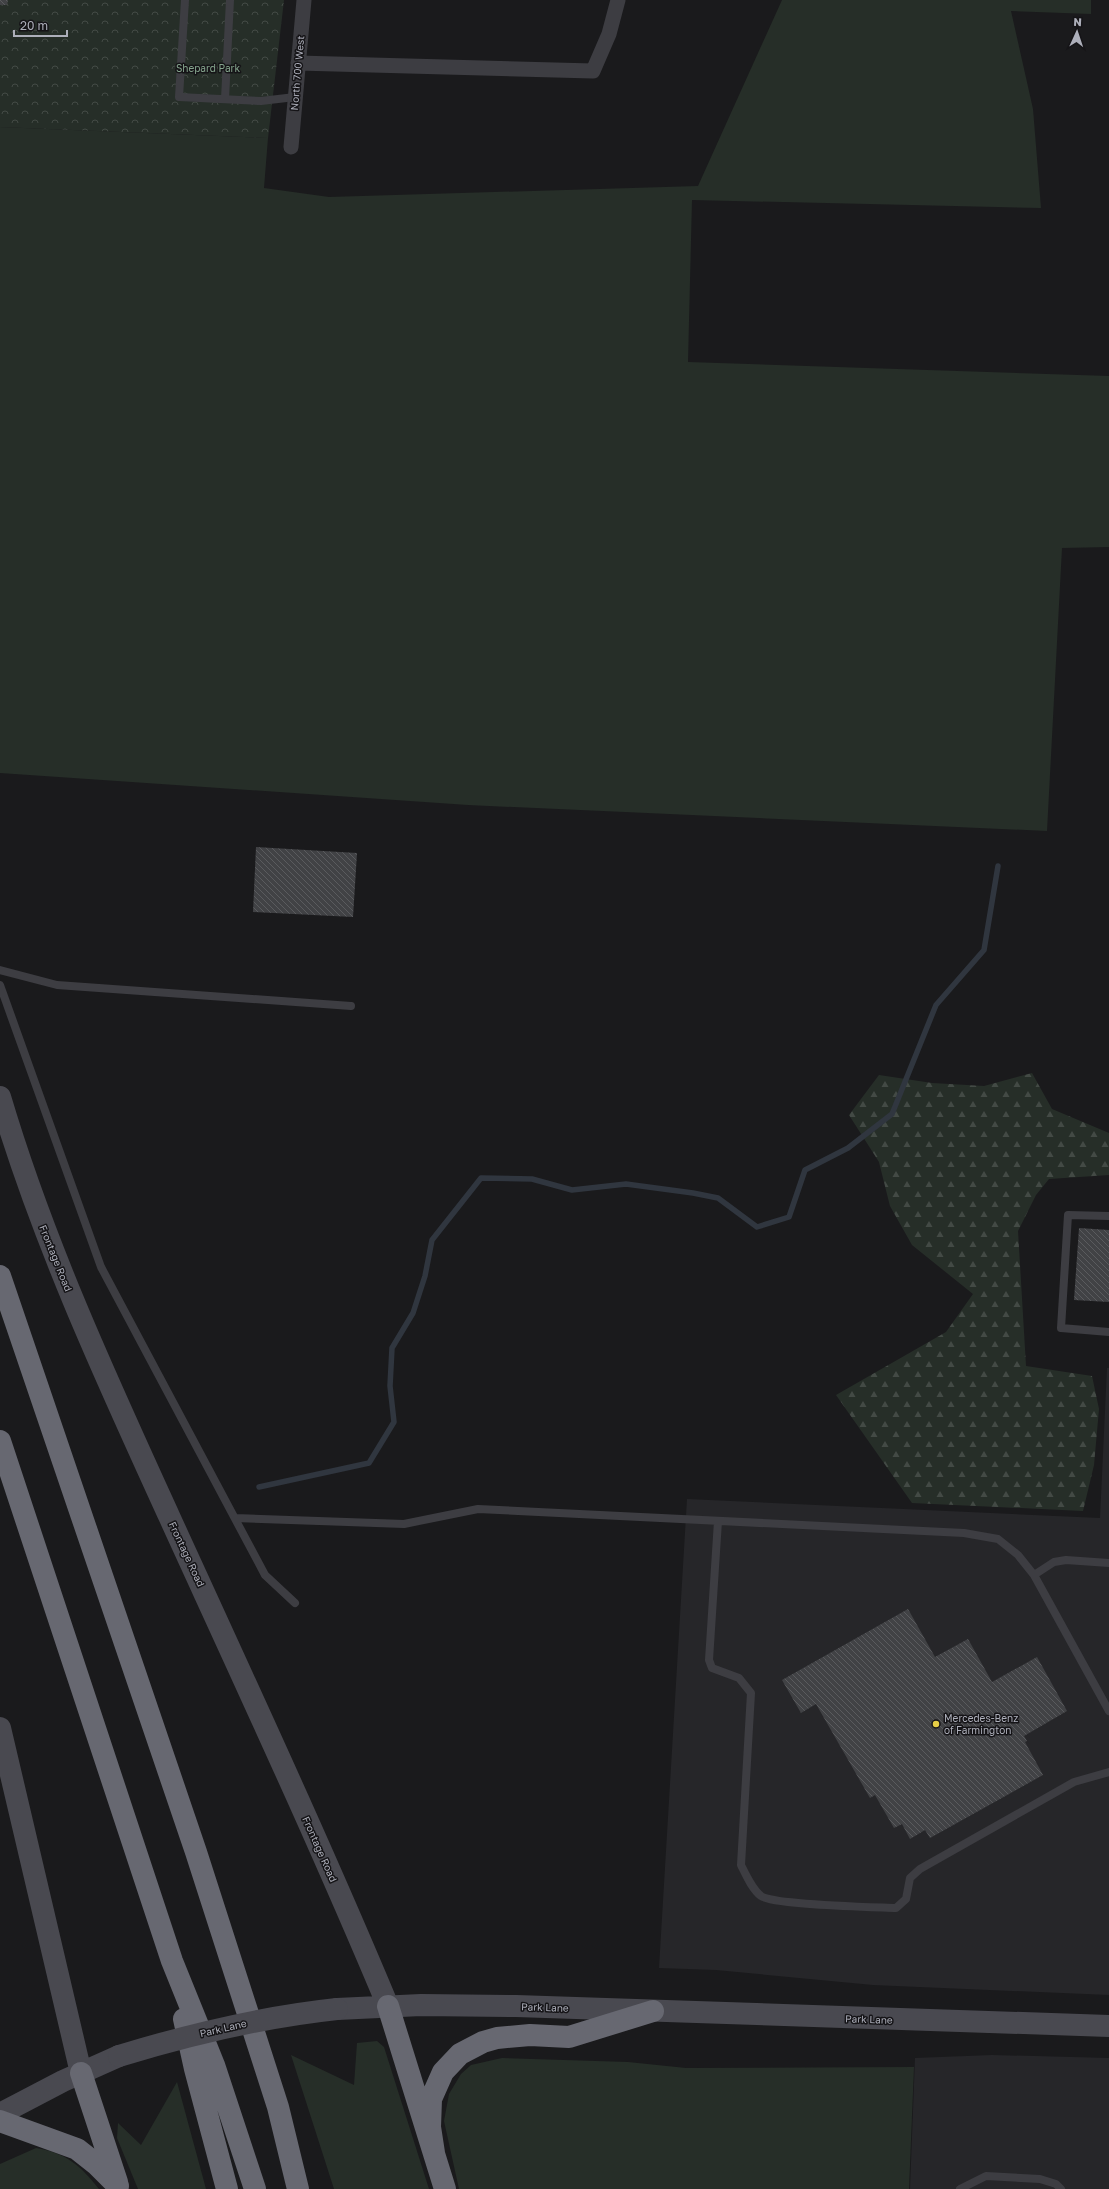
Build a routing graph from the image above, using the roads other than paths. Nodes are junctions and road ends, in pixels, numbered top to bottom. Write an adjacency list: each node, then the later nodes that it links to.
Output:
1 (185, 0): 7 (lane)
2 (230, 0): 7 (lane)
3 (304, 0): 5 (street, North 700 West)
4 (618, 0): 5 (street)
5 (298, 63): 6 (street, North 700 West)
6 (295, 97): 7 (lane); 8 (street, North 700 West)
7 (224, 99)
8 (291, 147)
9 (0, 970): 11 (lane)
10 (0, 985): 17 (lane)
11 (351, 1006)
12 (0, 1097): 26 (main road, Frontage Road)
13 (1109, 1216): 15 (lane)
14 (0, 1276): 30 (highway)
15 (1109, 1332)
16 (0, 1442): 25 (highway)
17 (235, 1518): 18 (lane); 21 (lane)
18 (718, 1521): 20 (lane); 24 (lane)
19 (1109, 1563): 20 (lane)
20 (1034, 1574): 22 (lane)
21 (295, 1603)
22 (1109, 1711)
23 (0, 1728): 29 (main road)
24 (1109, 1772)
25 (172, 1961): 35 (highway); 36 (highway)
26 (388, 2006): 27 (main road, Park Lane); 29 (main road, Park Lane, bridge); 33 (highway)
27 (653, 2011): 28 (main road, Park Lane); 33 (highway)
28 (1109, 2026)
29 (81, 2073): 31 (main road, Park Lane); 34 (highway)
30 (278, 2107): 37 (highway); 38 (highway)
31 (0, 2114)
32 (0, 2121): 34 (highway)
33 (434, 2153): 39 (highway)
34 (119, 2187)
35 (227, 2189)
36 (255, 2189)
37 (298, 2189)
38 (313, 2189)
39 (445, 2189)
40 (960, 2189): 41 (lane)
41 (1061, 2189)

